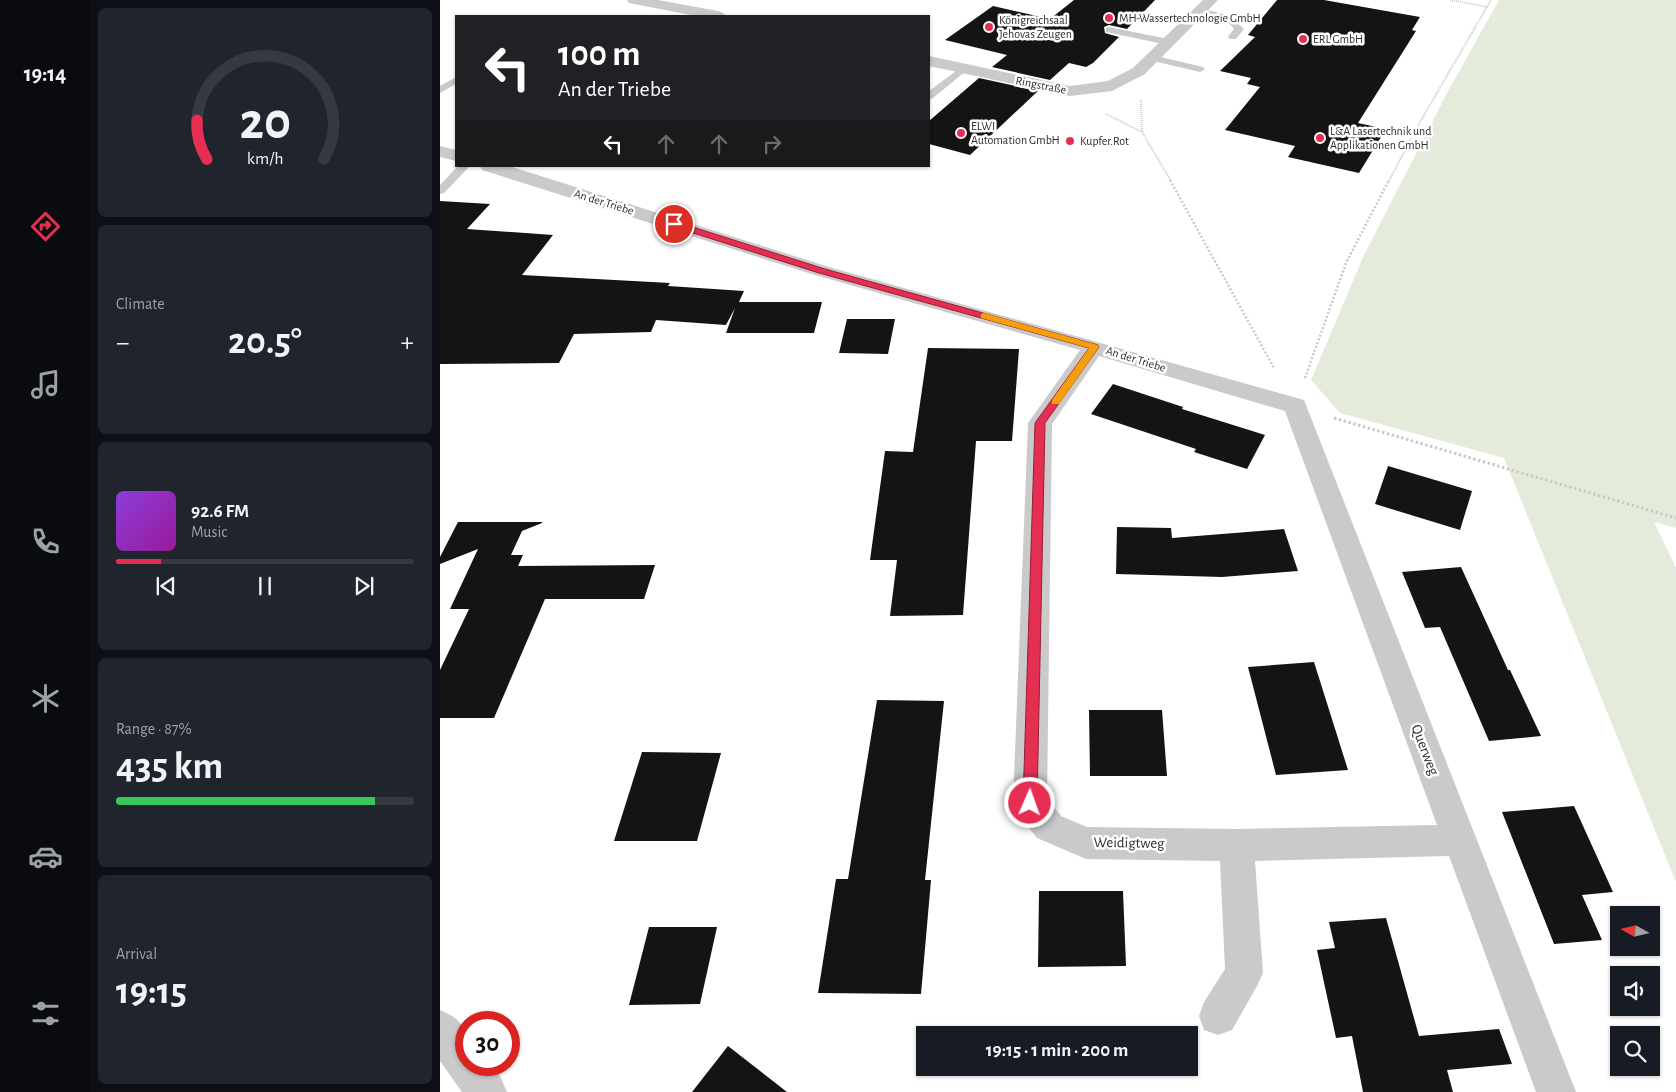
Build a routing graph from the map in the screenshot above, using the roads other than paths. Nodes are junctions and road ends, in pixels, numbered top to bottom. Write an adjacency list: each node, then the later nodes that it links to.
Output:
1 (634, 0): 3 (street)
2 (1206, 5): 5 (lane); 6 (street, Ringstraße)
3 (713, 15)
4 (1109, 30): 6 (lane)
5 (1234, 37)
6 (1168, 42): 7 (street, Ringstraße)
7 (1152, 58): 9 (street, Ringstraße); 10 (lane)
8 (930, 61): 9 (street, Ringstraße)
9 (963, 68): 13 (lane)
10 (1200, 69)
11 (455, 81): 12 (lane)
12 (440, 90)
13 (930, 95)
14 (440, 151): 15 (street)
15 (455, 156)
16 (464, 167): 18 (lane)
17 (491, 167): 19 (street, An der Triebe)
18 (440, 191)
19 (1094, 347): 20 (street, An der Triebe); 22 (street, Weidigtweg)
20 (1295, 406): 21 (street, Querweg)
21 (1459, 840): 22 (street, Weidigtweg); 28 (street, Querweg)
22 (1236, 845): 23 (street)
23 (1218, 1016)
24 (440, 1029): 25 (street)
25 (455, 1049)
26 (475, 1076): 27 (street)
27 (487, 1092)
28 (1556, 1092)

